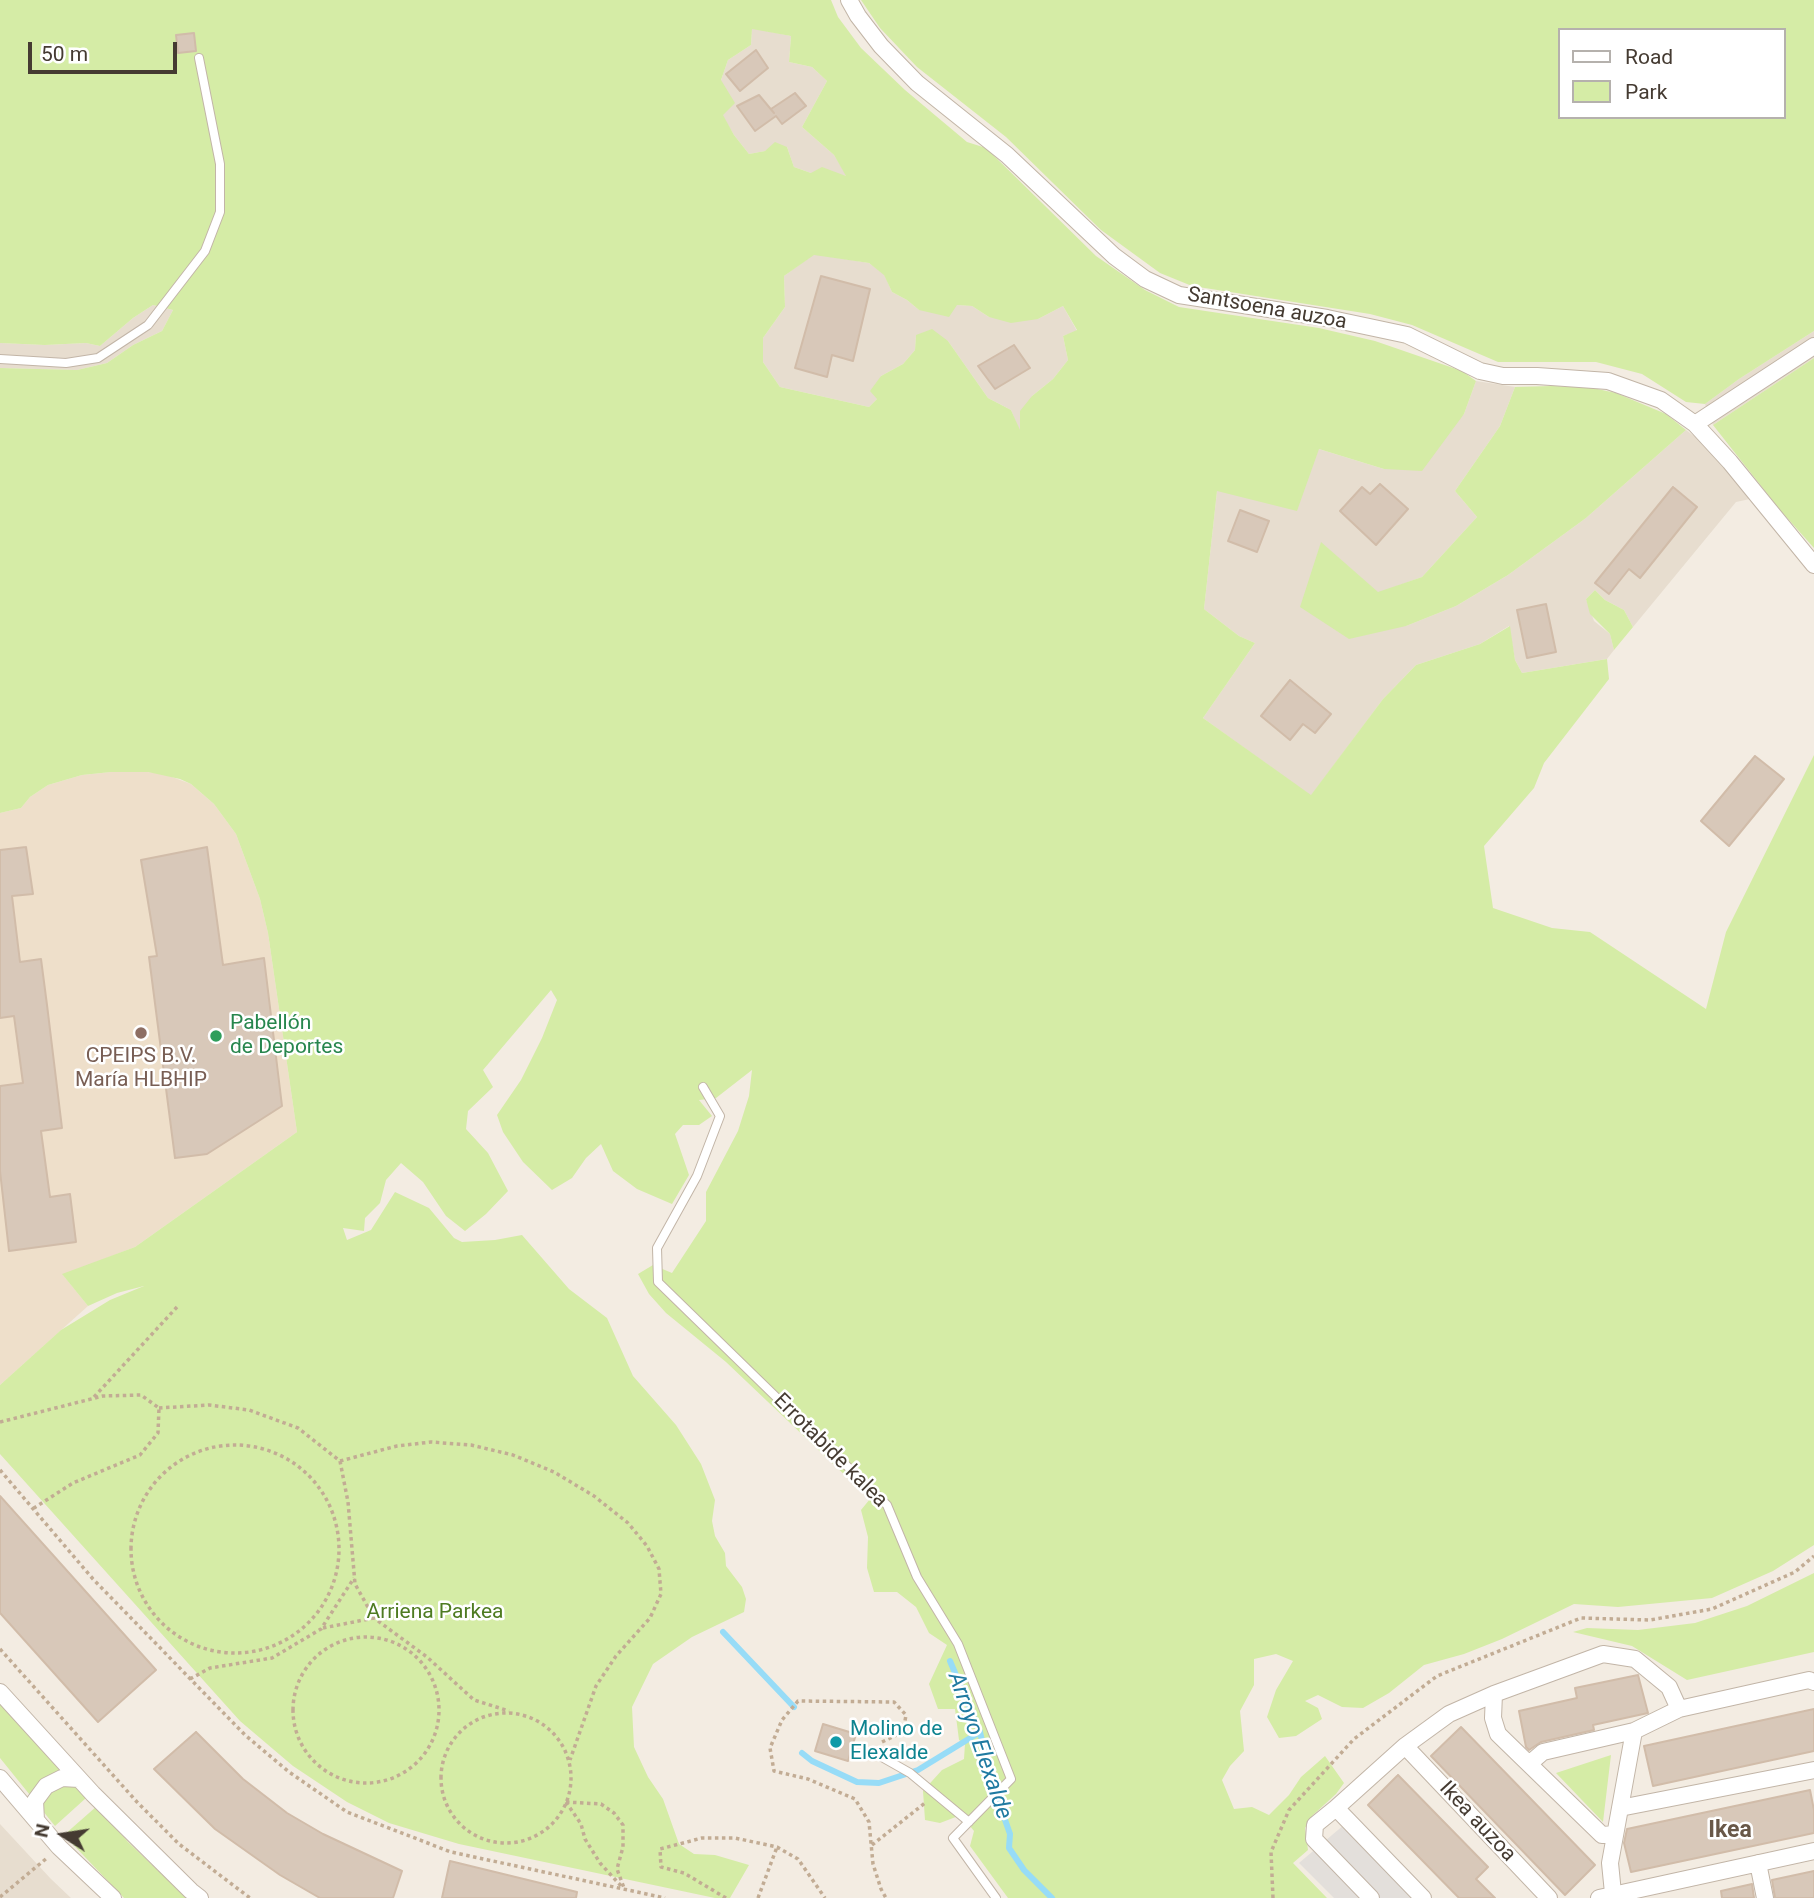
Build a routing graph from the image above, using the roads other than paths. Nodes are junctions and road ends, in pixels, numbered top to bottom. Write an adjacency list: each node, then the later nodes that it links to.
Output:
1 (849, 0): 5 (street, Santsoena auzoa)
2 (199, 58): 4 (lane)
3 (1814, 346): 5 (street)
4 (0, 359)
5 (1695, 424): 6 (street, Santsoena auzoa)
6 (1814, 565)
7 (702, 1087): 22 (lane, Errotabide kalea)
8 (1814, 1682): 11 (street)
9 (0, 1692): 18 (street)
10 (1494, 1694): 11 (street); 13 (street); 15 (street)
11 (1679, 1709): 12 (street)
12 (1634, 1731): 15 (street); 20 (street)
13 (1405, 1745): 19 (street); 32 (street, Ikea auzoa)
14 (880, 1756): 22 (lane)
15 (1529, 1764): 23 (street)
16 (1814, 1770): 20 (street)
17 (0, 1778): 21 (street)
18 (79, 1779): 21 (street); 28 (street)
19 (1336, 1808): 30 (street); 31 (street)
20 (1620, 1808): 23 (street)
21 (36, 1820): 27 (street)
22 (969, 1822): 29 (lane, Errotabide kalea)
23 (1615, 1834): 26 (street)
24 (1814, 1851): 25 (street)
25 (1758, 1863): 26 (street); 33 (street)
26 (1606, 1896)
27 (113, 1898)
28 (200, 1898)
29 (996, 1898)
30 (1371, 1898)
31 (1423, 1898)
32 (1549, 1898)
33 (1765, 1898)

